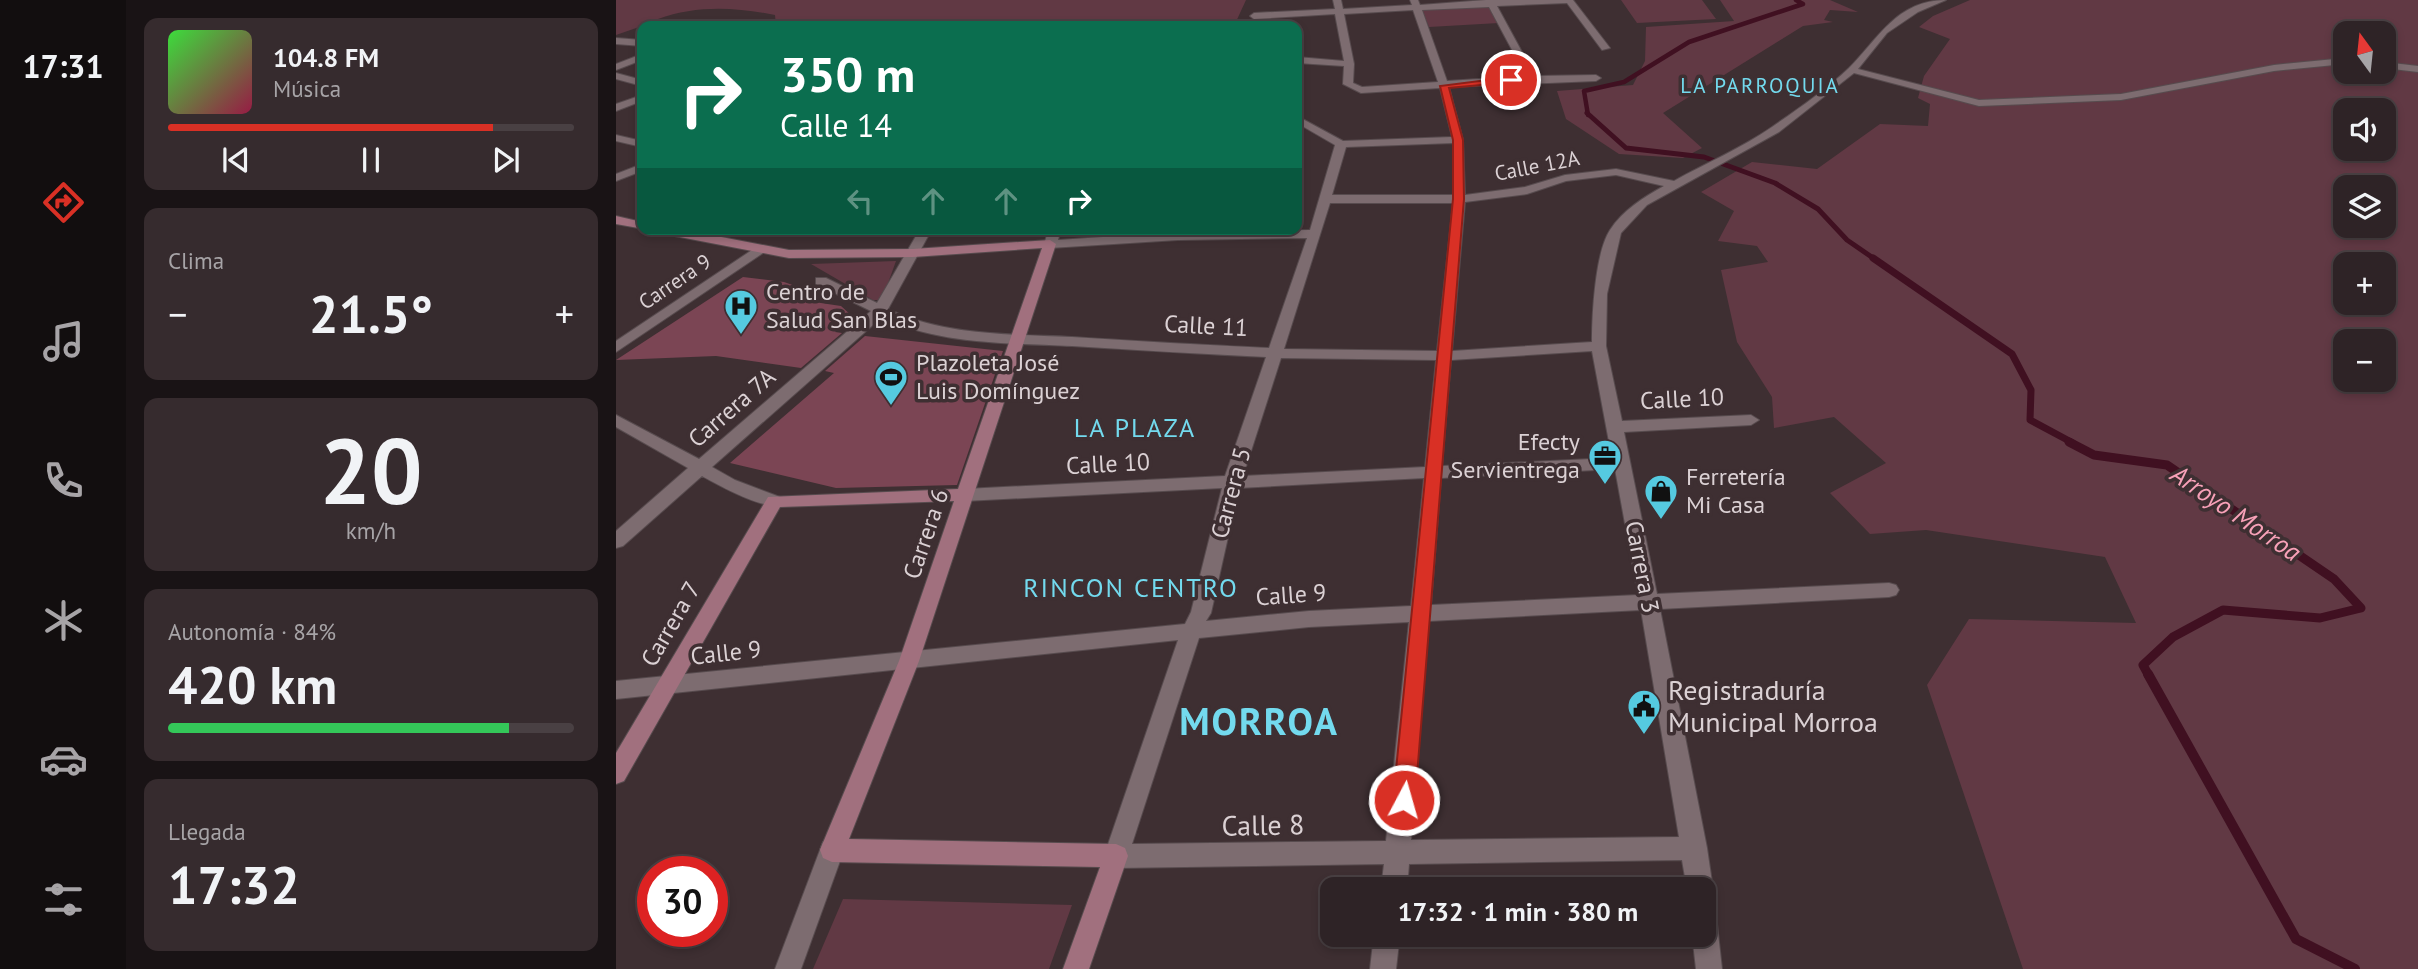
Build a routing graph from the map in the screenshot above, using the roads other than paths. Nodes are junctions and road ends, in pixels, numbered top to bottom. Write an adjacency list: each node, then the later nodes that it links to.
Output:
1 (1338, 0): 6 (street)
2 (1569, 0): 4 (street); 10 (street)
3 (1942, 0): 18 (street, Carrera 3)
4 (1491, 2): 5 (street); 21 (street)
5 (1415, 4): 6 (street); 23 (street)
6 (1339, 13): 7 (street); 14 (street)
7 (1251, 21)
8 (616, 41): 9 (street)
9 (637, 43)
10 (1605, 48)
11 (637, 59): 15 (street)
12 (1302, 60): 14 (street)
13 (2333, 62): 18 (street)
14 (1349, 64): 23 (street)
15 (616, 66)
16 (2396, 66): 17 (street)
17 (2418, 69)
18 (1852, 70): 33 (street, Carrera 3)
19 (616, 76): 22 (street)
20 (1596, 78): 21 (street)
21 (1532, 79): 23 (street)
22 (637, 82)
23 (1444, 86): 28 (street)
24 (637, 100): 25 (street)
25 (616, 108)
26 (1302, 122): 30 (street)
27 (616, 138): 29 (street)
28 (1458, 140): 30 (street); 35 (street)
29 (637, 143)
30 (1341, 144): 34 (street, Carrera 5)
31 (637, 169): 32 (street)
32 (616, 178)
33 (1672, 184): 35 (street, Calle 12A); 49 (street, Carrera 3)
34 (1325, 199): 35 (street, Calle 12A); 39 (street, Carrera 5)
35 (1459, 199): 52 (street)
36 (616, 220): 37 (street)
37 (637, 225)
38 (1302, 234): 39 (street)
39 (1315, 234): 51 (street, Carrera 5)
40 (687, 235): 44 (street)
41 (923, 235): 45 (street)
42 (1116, 235): 43 (street)
43 (1053, 237): 45 (street); 48 (street, Carrera 6)
44 (758, 250): 45 (street); 50 (street, Carrera 9)
45 (913, 253): 47 (street)
46 (821, 281): 47 (street, Calle 11)
47 (880, 311): 48 (street, Calle 11); 57 (street, Carrera 7A)
48 (1019, 339): 51 (street, Calle 11); 60 (street, Carrera 6)
49 (1599, 346): 52 (street, Calle 11); 55 (street, Carrera 3)
50 (616, 348)
51 (1273, 353): 52 (street, Calle 11); 59 (street, Carrera 5)
52 (1445, 356): 58 (street)
53 (616, 420): 57 (street, Calle 10)
54 (1751, 420): 55 (street, Calle 10)
55 (1615, 427): 56 (street, Carrera 3)
56 (1622, 463): 58 (street, Calle 10); 64 (street, Carrera 3)
57 (701, 468): 61 (street, Calle 10); 62 (street, Carrera 7A)
58 (1434, 473): 59 (street, Calle 10); 65 (street)
59 (1232, 482): 60 (street, Calle 10); 66 (street, Carrera 5)
60 (965, 495): 61 (street, Calle 10); 67 (street, Carrera 6)
61 (774, 501): 68 (street, Carrera 7)
62 (616, 541)
63 (1889, 590): 64 (street, Calle 9)
64 (1649, 601): 65 (street, Calle 9); 71 (street, Carrera 3)
65 (1422, 612): 66 (street, Calle 9); 73 (street)
66 (1192, 629): 67 (street, Calle 9); 74 (street, Carrera 5)
67 (909, 661): 68 (street, Calle 9); 72 (street, Carrera 6)
68 (665, 686): 69 (street, Calle 9); 70 (street, Carrera 7)
69 (616, 690)
70 (616, 774)
71 (1695, 848): 73 (street, Calle 8); 76 (street, Carrera 3)
72 (832, 850): 74 (street, Calle 8); 79 (street)
73 (1399, 853): 74 (street, Calle 8); 75 (street)
74 (1116, 856): 80 (street, Carrera 5)
75 (1396, 877)
76 (1699, 877)
77 (1385, 947): 81 (street)
78 (1707, 947): 82 (street)
79 (788, 969)
80 (1076, 969)
81 (1382, 969)
82 (1709, 969)

